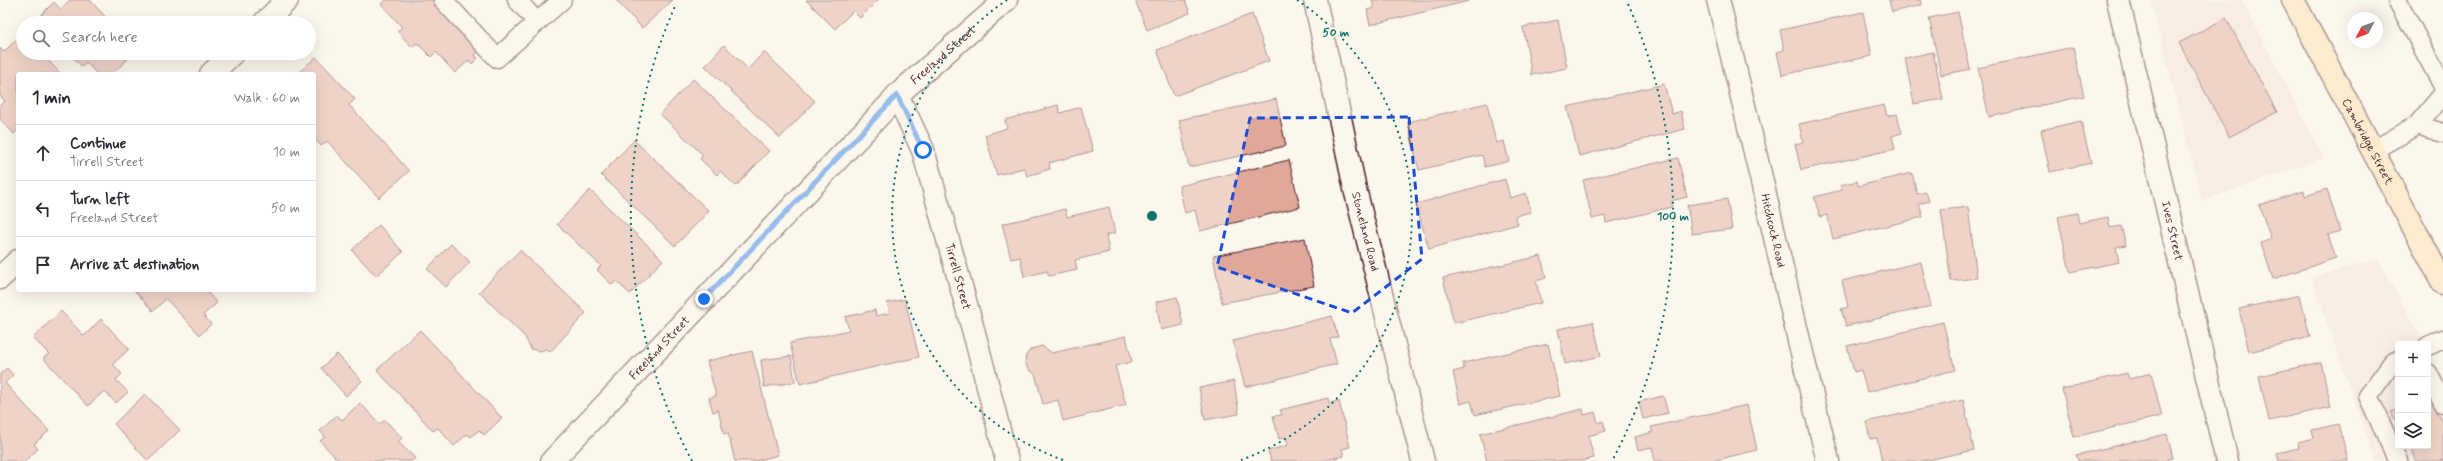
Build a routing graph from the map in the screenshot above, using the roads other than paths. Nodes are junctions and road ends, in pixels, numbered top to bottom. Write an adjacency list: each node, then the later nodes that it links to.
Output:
1 (287, 0): 11 (street)
2 (443, 0): 12 (lane)
3 (517, 0): 12 (lane)
4 (562, 0): 12 (lane)
5 (1006, 0): 17 (street, Freeland Street)
6 (1315, 0): 31 (street, Stoneland Road)
7 (1718, 0): 32 (street, Hitchcock Road)
8 (2118, 0): 33 (street, Ives Street)
9 (2293, 0): 20 (main road, Cambridge Street)
10 (2397, 0): 15 (lane)
11 (271, 16)
12 (537, 22)
13 (226, 60): 14 (street)
14 (213, 72)
15 (2443, 86)
16 (2443, 94): 18 (lane)
17 (897, 95): 29 (street, Freeland Street); 30 (street, Tirrell Street)
18 (2417, 125): 19 (lane); 20 (lane)
19 (2443, 133)
20 (2374, 150): 23 (main road, Cambridge Street)
21 (16, 263): 22 (street)
22 (0, 278)
23 (2443, 283)
24 (2443, 339): 25 (lane)
25 (2431, 345)
26 (2395, 362): 34 (lane)
27 (2430, 377): 28 (lane)
28 (2443, 403)
29 (552, 461)
30 (1006, 461)
31 (1422, 461)
32 (1828, 461)
33 (2227, 461)
34 (2398, 461)

